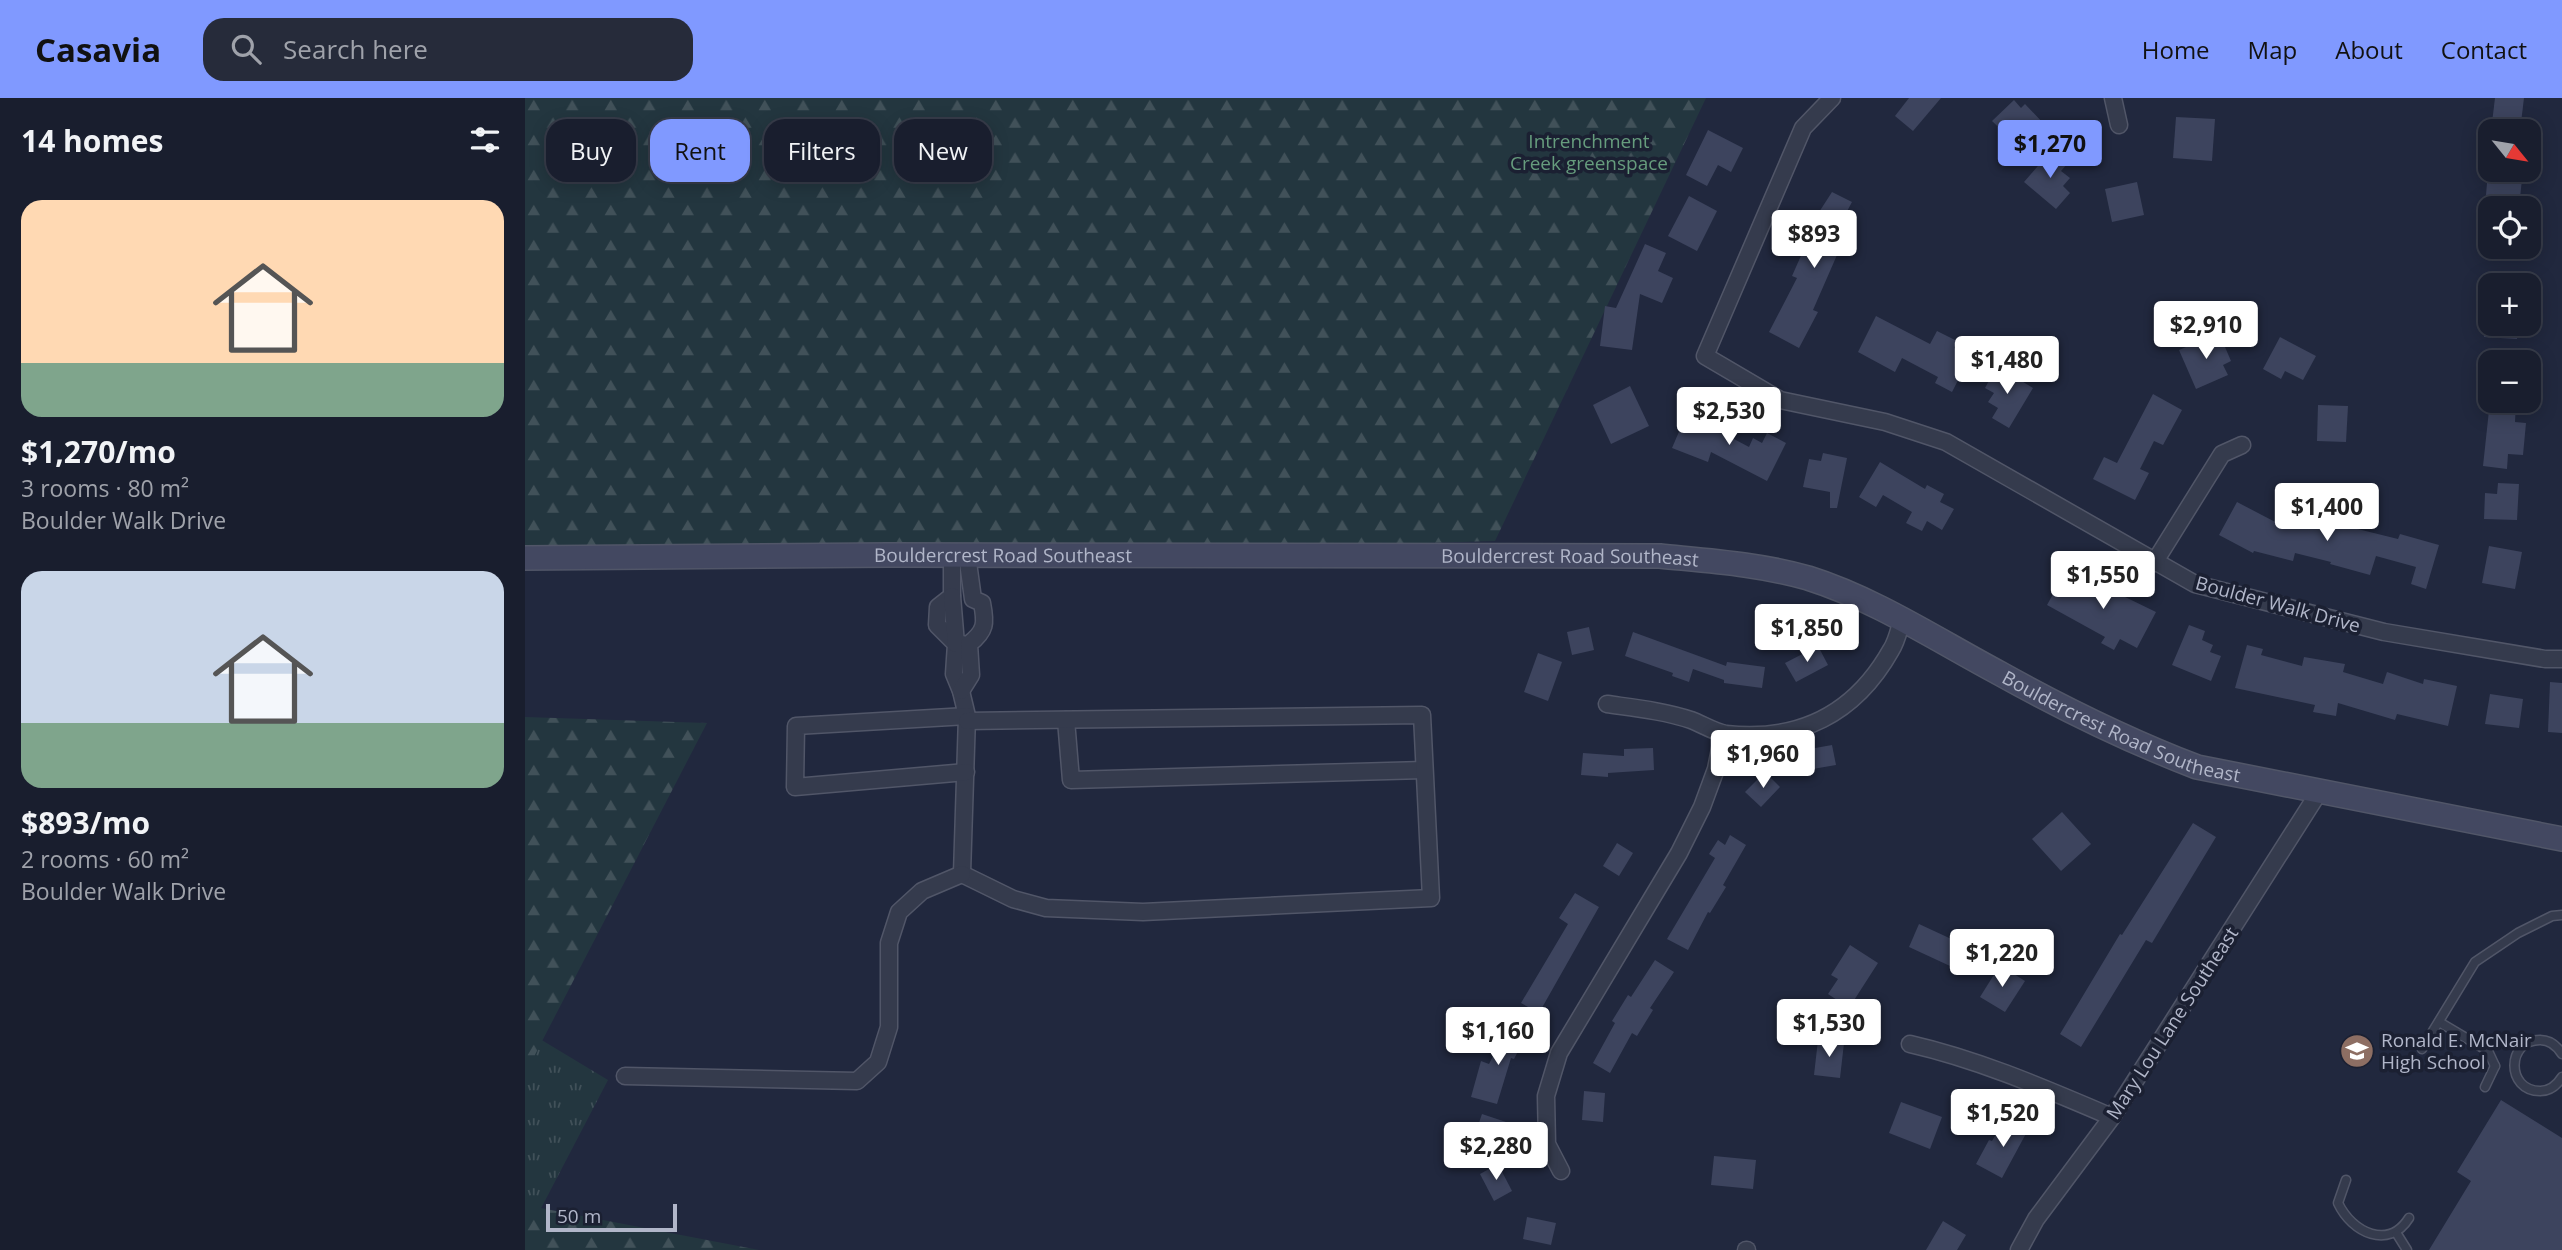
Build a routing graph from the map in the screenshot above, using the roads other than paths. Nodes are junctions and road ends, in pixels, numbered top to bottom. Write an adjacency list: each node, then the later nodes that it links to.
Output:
1 (1832, 98): 7 (street, Boulder Walk Drive)
2 (2113, 98): 3 (street)
3 (2119, 125)
4 (2242, 445): 7 (street)
5 (959, 555): 6 (street, Bouldercrest Road Southeast); 8 (street, Bouldercrest Road Southeast); 9 (street); 9 (street)
6 (525, 558)
7 (2154, 563): 10 (street, Boulder Walk Drive)
8 (1902, 620): 14 (street); 17 (street, Bouldercrest Road Southeast)
9 (962, 644): 12 (street)
10 (2562, 659)
11 (1607, 704): 14 (street)
12 (967, 719): 13 (street); 16 (street); 16 (street)
13 (1066, 720): 15 (street); 15 (street)
14 (1723, 734): 31 (street)
15 (1424, 770): 19 (street)
16 (966, 772): 19 (street)
17 (2319, 792): 18 (street, Bouldercrest Road Southeast); 30 (street, Mary Lou Lane Southeast)
18 (2562, 839)
19 (963, 874): 27 (street)
20 (2562, 915): 21 (lane)
21 (2439, 1021): 23 (lane); 26 (lane)
22 (1910, 1044): 30 (street)
23 (2422, 1049)
24 (2562, 1054): 25 (lane)
25 (2514, 1063): 26 (lane); 28 (lane)
26 (2495, 1066): 29 (lane)
27 (625, 1076)
28 (2562, 1077)
29 (2485, 1087)
30 (2112, 1117): 35 (street, Mary Lou Lane Southeast)
31 (1561, 1171)
32 (2346, 1180): 34 (lane)
33 (2409, 1218): 34 (lane)
34 (2397, 1234): 36 (lane)
35 (2019, 1250)
36 (2407, 1250)

